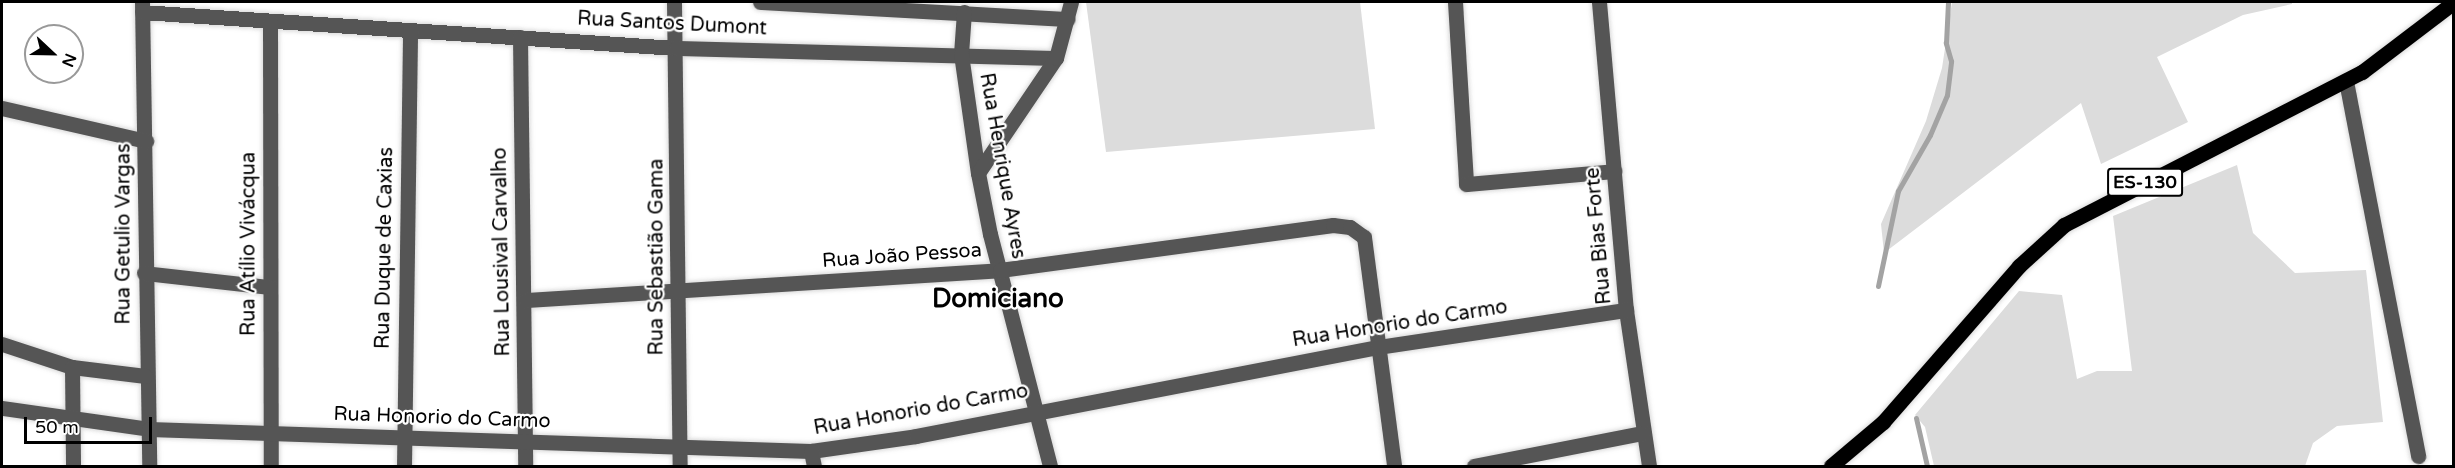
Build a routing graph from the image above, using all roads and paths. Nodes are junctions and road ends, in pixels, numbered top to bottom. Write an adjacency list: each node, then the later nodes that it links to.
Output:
1 (674, 2): 13 (street, Rua Sebastião Gama)
2 (760, 2): 8 (street)
3 (1071, 2): 9 (street)
4 (1455, 2): 19 (street)
5 (1599, 2): 19 (street, Rua Bias Forte)
6 (2454, 2): 16 (main road, ES-130)
7 (142, 7): 10 (street, Rua Santos Dumont); 18 (street, Rua Getulio Vargas)
8 (964, 12): 9 (street); 14 (street, Rua Henrique Ayres)
9 (1068, 19): 15 (street)
10 (270, 21): 11 (street, Rua Santos Dumont); 23 (street, Rua Atílio Vivácqua)
11 (410, 30): 12 (street, Rua Santos Dumont); 37 (street, Rua Duque de Caxias)
12 (519, 37): 13 (street, Rua Santos Dumont); 25 (street, Rua Lousival Carvalho)
13 (676, 48): 14 (street, Rua Santos Dumont); 24 (street, Rua Sebastião Gama)
14 (961, 54): 15 (street, Rua Santos Dumont); 20 (street, Rua Henrique Ayres)
15 (1056, 58): 20 (street)
16 (2346, 81): 41 (street); 53 (main road, ES-130)
17 (2, 112): 18 (street)
18 (146, 141): 22 (street, Rua Getulio Vargas)
19 (1614, 171): 26 (street, Rua Bias Forte)
20 (978, 173): 21 (street, Rua Henrique Ayres)
21 (1000, 270): 24 (street, Rua João Pessoa); 28 (street, Rua João Pessoa); 32 (street, Rua Henrique Ayres)
22 (144, 273): 23 (street); 30 (street, Rua Getulio Vargas)
23 (269, 287): 35 (street, Rua Atílio Vivácqua)
24 (678, 293): 25 (street, Rua João Pessoa); 39 (street, Rua Sebastião Gama)
25 (526, 300): 38 (street, Rua Lousival Carvalho)
26 (1626, 310): 28 (street, Rua Honorio do Carmo); 36 (street, Rua Bias Forte)
27 (2, 344): 29 (street)
28 (1378, 347): 32 (street, Rua Honorio do Carmo); 50 (street)
29 (72, 367): 30 (street); 33 (street)
30 (145, 376): 34 (street, Rua Getulio Vargas)
31 (2, 408): 33 (street, Rua Honorio do Carmo)
32 (1037, 411): 40 (street, Rua Honorio do Carmo); 49 (street, Rua Henrique Ayres)
33 (71, 418): 34 (street, Rua Honorio do Carmo); 42 (street)
34 (149, 429): 35 (street, Rua Honorio do Carmo); 43 (street, Rua Getulio Vargas)
35 (270, 432): 37 (street, Rua Honorio do Carmo); 44 (street, Rua Atílio Vivácqua)
36 (1642, 433): 51 (street); 52 (street, Rua Bias Forte)
37 (403, 438): 38 (street, Rua Honorio do Carmo); 45 (street, Rua Duque de Caxias)
38 (525, 442): 39 (street, Rua Honorio do Carmo); 46 (street, Rua Lousival Carvalho)
39 (679, 447): 40 (street, Rua Honorio do Carmo); 47 (street, Rua Sebastião Gama)
40 (811, 451): 48 (street)
41 (2418, 456)
42 (73, 466)
43 (149, 466)
44 (271, 466)
45 (404, 466)
46 (525, 466)
47 (680, 466)
48 (814, 466)
49 (1050, 466)
50 (1394, 466)
51 (1474, 466)
52 (1649, 466)
53 (1831, 466)

